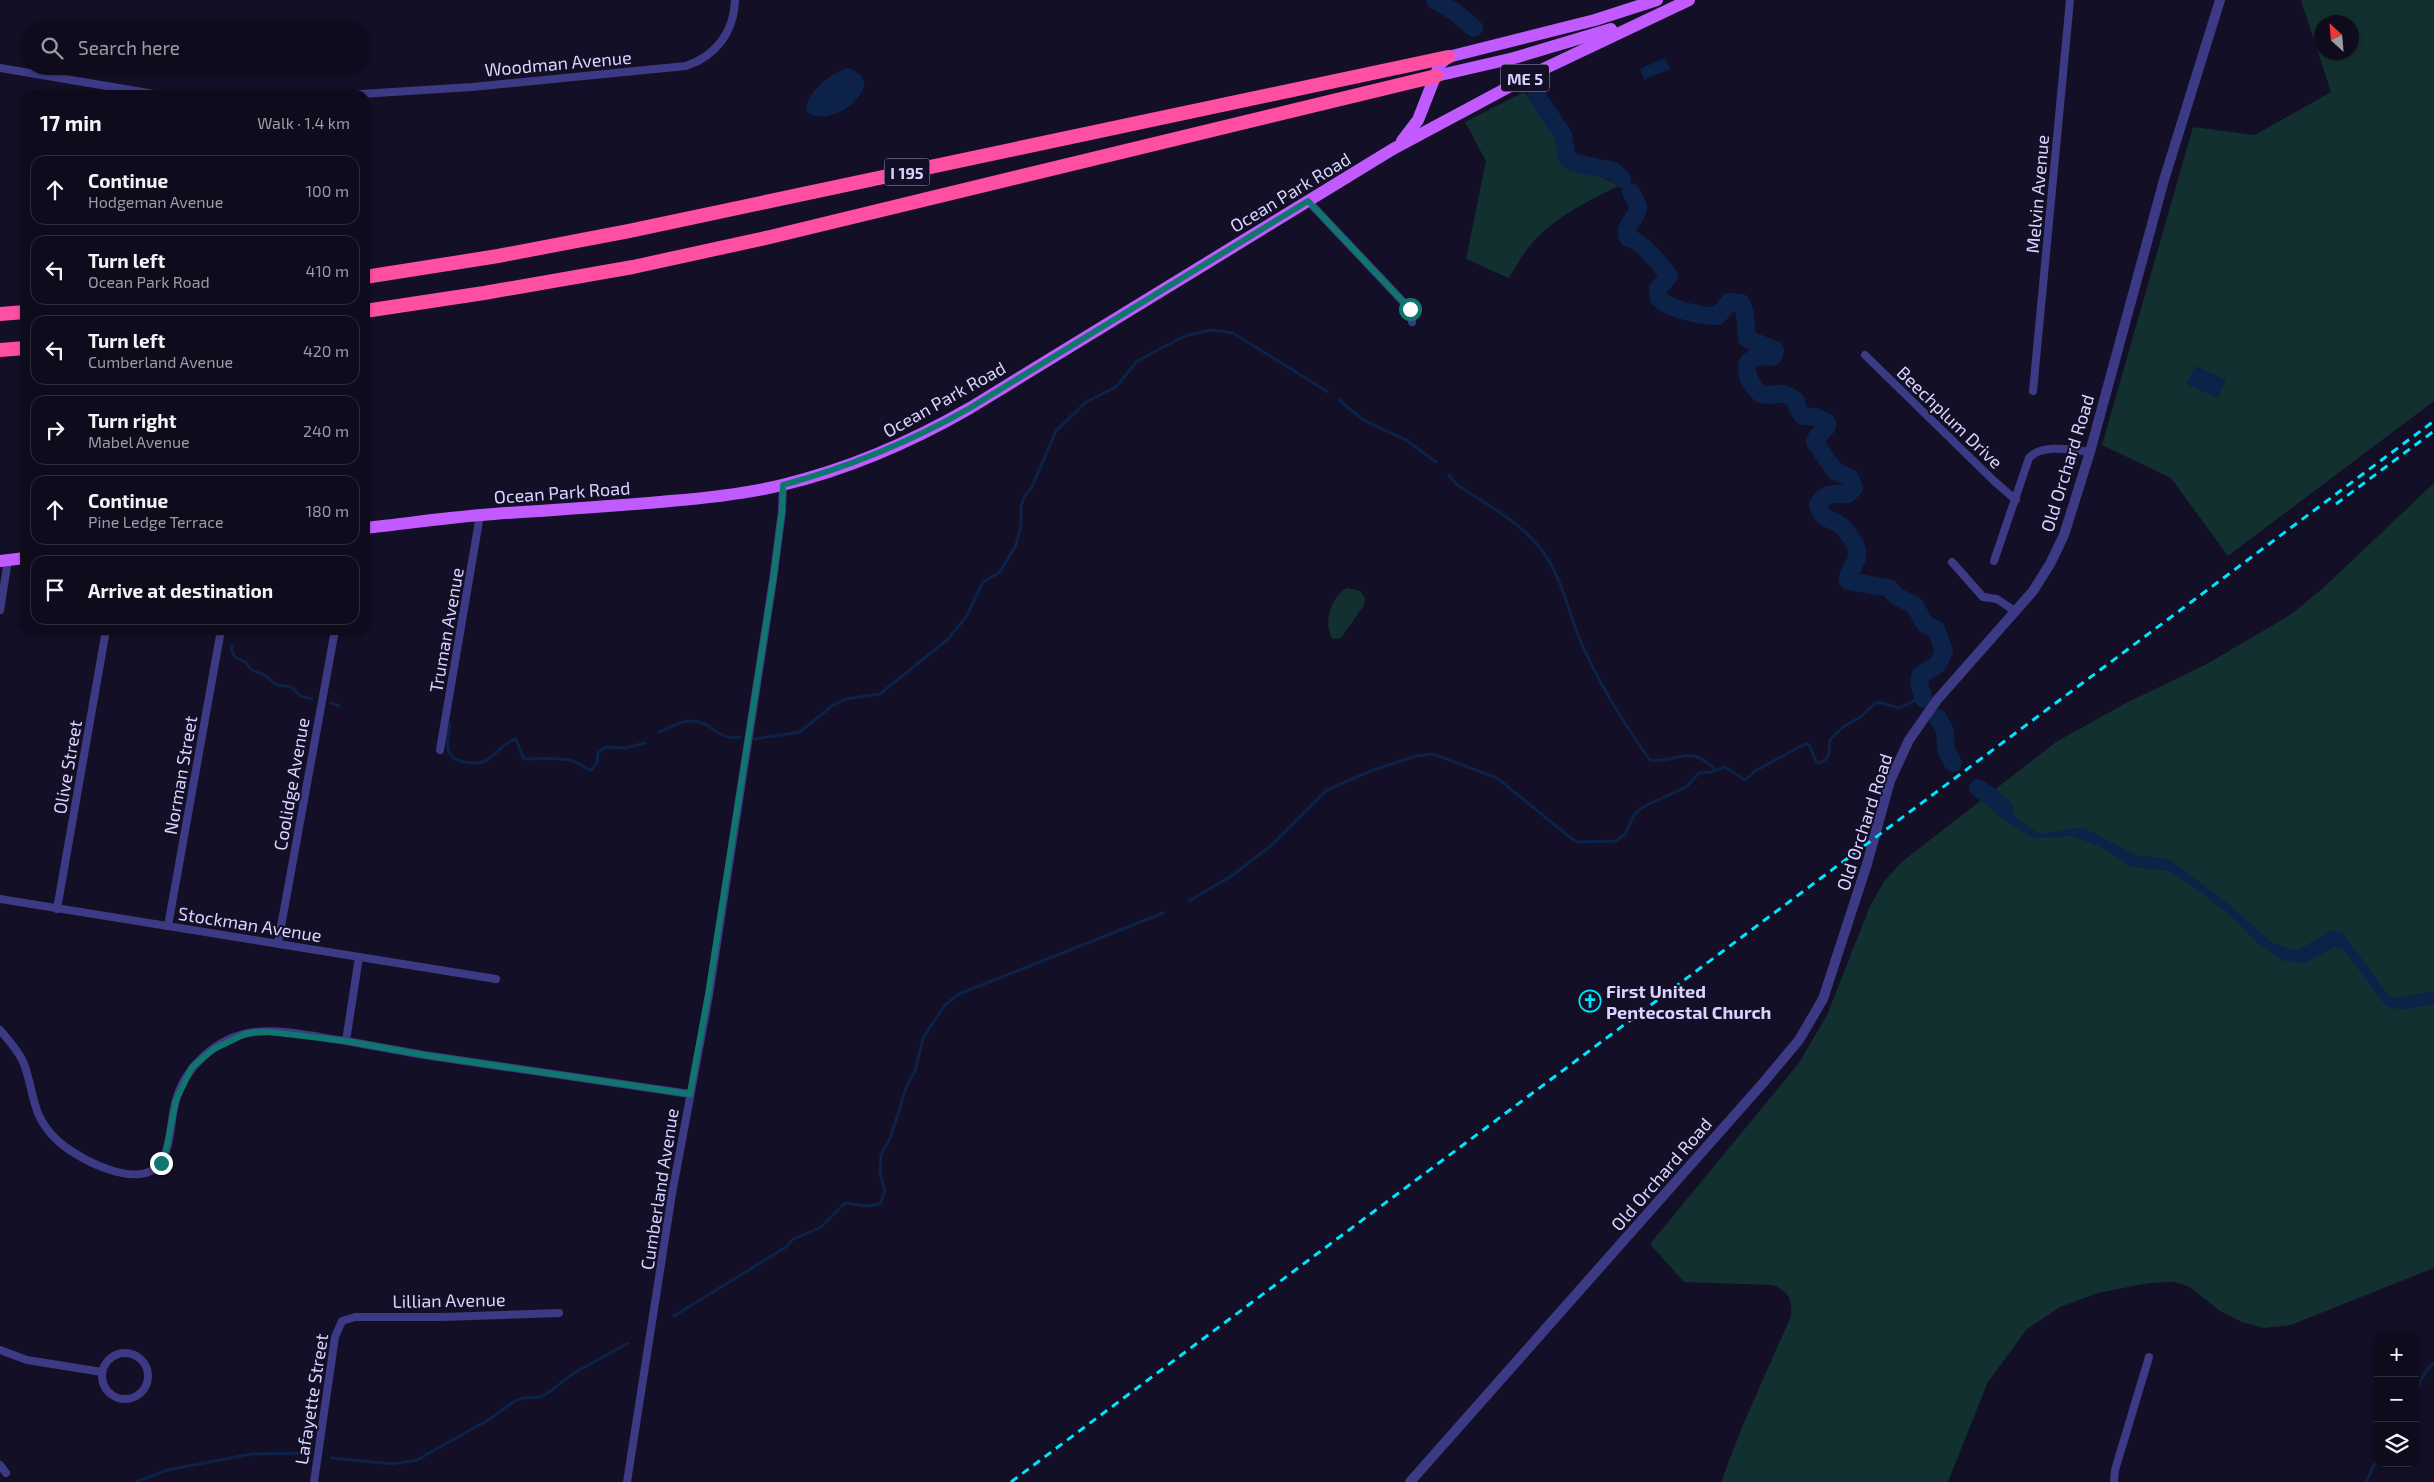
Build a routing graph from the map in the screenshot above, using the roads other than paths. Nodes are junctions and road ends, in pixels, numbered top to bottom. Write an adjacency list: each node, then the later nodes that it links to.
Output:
1 (736, 0): 13 (street, Woodman Avenue)
2 (1657, 0): 7 (main road, ME 5)
3 (1689, 0): 6 (main road, Ocean Park Road / ME 5)
4 (2070, 0): 26 (street, Melvin Avenue)
5 (2220, 0): 27 (street, Old Orchard Road)
6 (1661, 13): 11 (main road); 15 (main road, Ocean Park Road / ME 5)
7 (1448, 57): 11 (main road, Ocean Park Road / ME 5); 18 (highway, I 195)
8 (0, 68): 9 (street)
9 (20, 71)
10 (41, 75): 12 (street)
11 (1436, 76): 14 (main road, Ocean Park Road / ME 5); 19 (highway, I 195)
12 (130, 90)
13 (370, 93)
14 (1426, 102): 15 (main road); 16 (main road, Ocean Park Road / ME 5)
15 (1448, 119): 16 (main road, Ocean Park Road / ME 5)
16 (1393, 149): 17 (main road, Ocean Park Road / ME 5)
17 (1308, 201): 22 (street); 28 (main road, Ocean Park Road / ME 5)
18 (370, 276)
19 (370, 310)
20 (20, 312): 21 (highway)
21 (0, 314)
22 (1412, 322)
23 (20, 348): 24 (highway)
24 (0, 350)
25 (1865, 355): 29 (street, Beechplum Drive)
26 (2033, 391)
27 (2090, 452): 29 (street, Beechplum Drive); 37 (street, Old Orchard Road)
28 (783, 485): 30 (main road, Ocean Park Road / ME 5); 50 (street, Cumberland Avenue)
29 (2016, 500): 34 (street, Beechplum Drive)
30 (480, 515): 31 (main road, Ocean Park Road / ME 5); 41 (street, Truman Avenue)
31 (370, 527)
32 (20, 558): 33 (main road)
33 (4, 560): 36 (street)
34 (1994, 561)
35 (1952, 562): 37 (street)
36 (0, 610)
37 (2016, 612): 60 (street, Old Orchard Road)
38 (105, 635): 43 (street, Olive Street)
39 (220, 635): 44 (street, Norman Street)
40 (334, 635): 45 (street, Coolidge Avenue)
41 (440, 750)
42 (0, 899): 43 (street, Stockman Avenue)
43 (57, 909): 44 (street, Stockman Avenue)
44 (168, 926): 45 (street, Stockman Avenue)
45 (278, 943): 46 (street, Stockman Avenue)
46 (358, 957): 47 (street, Stockman Avenue); 49 (street)
47 (496, 979)
48 (0, 1030): 49 (street)
49 (346, 1041): 50 (street)
50 (690, 1094): 59 (street, Cumberland Avenue)
51 (558, 1313): 52 (street, Lillian Avenue)
52 (342, 1321): 58 (street, Lafayette Street)
53 (0, 1350): 55 (street)
54 (2149, 1357): 61 (street)
55 (102, 1372): 55 (street)
56 (0, 1465): 57 (street)
57 (6, 1473)
58 (314, 1482)
59 (627, 1482)
60 (1410, 1482)
61 (2114, 1482)

